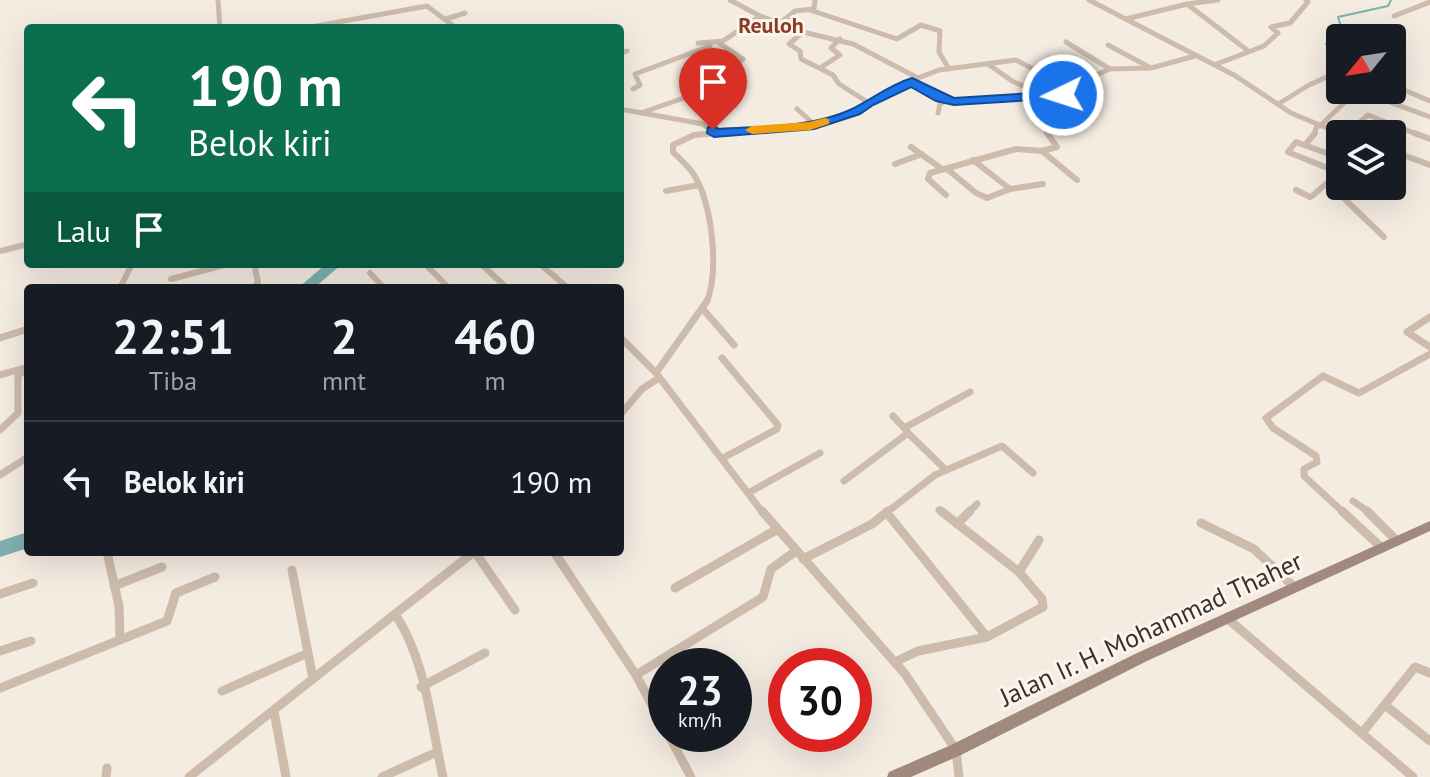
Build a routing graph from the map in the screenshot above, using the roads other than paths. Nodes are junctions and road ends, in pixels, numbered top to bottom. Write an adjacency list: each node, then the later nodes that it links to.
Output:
1 (218, 0): 15 (street)
2 (730, 0): 11 (street)
3 (815, 0): 9 (street)
4 (1089, 0): 14 (street)
5 (1218, 0): 8 (street)
6 (1306, 0): 26 (street)
7 (1430, 2): 12 (street)
8 (1187, 4): 14 (street); 26 (street)
9 (810, 10): 18 (street); 34 (street)
10 (465, 13): 13 (street)
11 (760, 16): 18 (street); 23 (street)
12 (1394, 16)
13 (444, 17): 16 (street); 17 (street)
14 (1125, 20): 29 (street)
15 (220, 24)
16 (327, 24)
17 (452, 24)
18 (779, 24): 19 (street)
19 (803, 32): 20 (street); 32 (street)
20 (840, 39): 32 (street); 36 (street)
21 (1066, 42): 35 (street)
22 (698, 43): 25 (street)
23 (719, 43): 25 (street); 52 (street)
24 (1108, 45): 33 (street)
25 (710, 46): 39 (street)
26 (1247, 50): 31 (street)
27 (627, 51): 28 (street)
28 (624, 52)
29 (1195, 56): 31 (street); 33 (street)
30 (988, 64): 34 (street); 40 (street); 43 (street)
31 (1214, 65): 47 (street)
32 (820, 68): 46 (street)
33 (1151, 68): 35 (street)
34 (949, 69): 36 (street)
35 (1110, 69): 40 (street)
36 (918, 78): 38 (street)
37 (1326, 78): 47 (street)
38 (912, 82): 44 (street); 46 (street)
39 (633, 89)
40 (1071, 89): 43 (street)
41 (1406, 91): 45 (street)
42 (1031, 97): 43 (street); 44 (street); 65 (street)
43 (1046, 97)
44 (947, 100): 53 (street)
45 (1430, 101)
46 (869, 102): 57 (street)
47 (1280, 103): 58 (street)
48 (1342, 104): 58 (street)
49 (1397, 104): 54 (street)
50 (797, 109): 57 (street)
51 (624, 110): 52 (street)
52 (641, 113): 61 (street)
53 (938, 113)
54 (1430, 117)
55 (1362, 120): 56 (street)
56 (1381, 120)
57 (815, 125): 61 (street)
58 (1318, 126): 59 (street); 63 (street)
59 (1326, 128)
60 (1406, 130): 62 (street)
61 (714, 133): 76 (street)
62 (1430, 139)
63 (1306, 144): 66 (street); 72 (street)
64 (911, 147): 67 (street)
65 (1042, 151): 69 (street); 74 (street)
66 (1326, 152)
67 (922, 154): 71 (street); 73 (street)
68 (1406, 156): 70 (street)
69 (973, 160): 73 (street); 78 (street)
70 (1429, 163)
71 (895, 164)
72 (1326, 168)
73 (945, 169): 78 (street); 81 (street)
74 (1077, 180)
75 (1043, 184): 78 (street)
76 (699, 185): 80 (street); 96 (street)
77 (1326, 185): 79 (street)
78 (1010, 189)
79 (1296, 190)
80 (666, 191)
81 (946, 195)
82 (1348, 200): 83 (street)
83 (1384, 237)
84 (24, 245): 85 (street)
85 (0, 251)
86 (213, 268): 91 (street)
87 (429, 268): 93 (street)
88 (485, 268): 94 (street)
89 (544, 268): 95 (street)
90 (370, 273): 92 (street)
91 (171, 279)
92 (380, 284)
93 (445, 284)
94 (503, 284)
95 (562, 284)
96 (702, 308): 101 (street); 108 (street)
97 (1430, 317): 102 (street)
98 (24, 330): 99 (street)
99 (0, 338)
100 (624, 342): 108 (street)
101 (734, 345)
102 (1430, 347)
103 (1430, 354): 132 (street)
104 (722, 358): 115 (street)
105 (24, 368): 107 (street)
106 (24, 369): 112 (street)
107 (0, 375)
108 (657, 375): 110 (street); 115 (street)
109 (970, 392): 113 (street)
110 (624, 410)
111 (893, 416): 113 (street)
112 (0, 430)
113 (906, 430): 117 (street); 120 (street)
114 (820, 453): 121 (street)
115 (723, 458): 121 (street)
116 (24, 460): 119 (street)
117 (946, 470): 118 (street); 125 (street)
118 (1033, 473)
119 (0, 475)
120 (844, 481)
121 (750, 492): 129 (street)
122 (1353, 501): 131 (street)
123 (977, 504): 127 (street)
124 (939, 510): 127 (street)
125 (887, 513): 133 (street); 150 (street)
126 (1201, 523): 144 (street)
127 (957, 524): 140 (street)
128 (1430, 526): 131 (main road, Jalan Ir. H. Mohammad Thaher)
129 (776, 530): 133 (street); 145 (street)
130 (1039, 540): 140 (street)
131 (1397, 541): 132 (main road, Jalan Ir. H. Mohammad Thaher)
132 (1382, 548): 144 (main road, Jalan Ir. H. Mohammad Thaher)
133 (800, 555): 156 (street); 158 (street)
134 (108, 556): 143 (street)
135 (468, 556): 148 (street)
136 (477, 556): 147 (street)
137 (557, 556): 158 (street)
138 (162, 567): 143 (street)
139 (292, 570): 154 (street)
140 (1019, 572): 150 (street)
141 (215, 577): 151 (street)
142 (33, 583): 146 (street)
143 (114, 586): 151 (street)
144 (1294, 587): 149 (main road, Jalan Ir. H. Mohammad Thaher)
145 (675, 588)
146 (0, 594)
147 (515, 610)
148 (395, 614): 159 (street); 160 (street)
149 (1228, 619): 166 (street); 168 (main road, Jalan Ir. H. Mohammad Thaher)
150 (987, 637): 156 (street)
151 (120, 640): 161 (street)
152 (31, 641): 153 (street)
153 (0, 651)
154 (308, 653): 159 (street); 162 (street)
155 (485, 653): 160 (street)
156 (895, 662): 168 (street)
157 (1430, 673): 164 (street)
158 (636, 675): 163 (street)
159 (313, 679): 165 (street)
160 (421, 687): 169 (street)
161 (0, 688)
162 (222, 691)
163 (648, 697)
164 (1385, 705): 166 (street); 167 (street)
165 (274, 711): 171 (street); 172 (street)
166 (1362, 733): 178 (street)
167 (1430, 741)
168 (956, 750): 176 (main road, Jalan Ir. H. Mohammad Thaher); 177 (street)
169 (437, 752): 173 (street); 174 (street)
170 (678, 752): 175 (street)
171 (194, 775)
172 (286, 777)
173 (382, 777)
174 (443, 777)
175 (691, 777)
176 (894, 777)
177 (959, 777)
178 (1413, 777)

